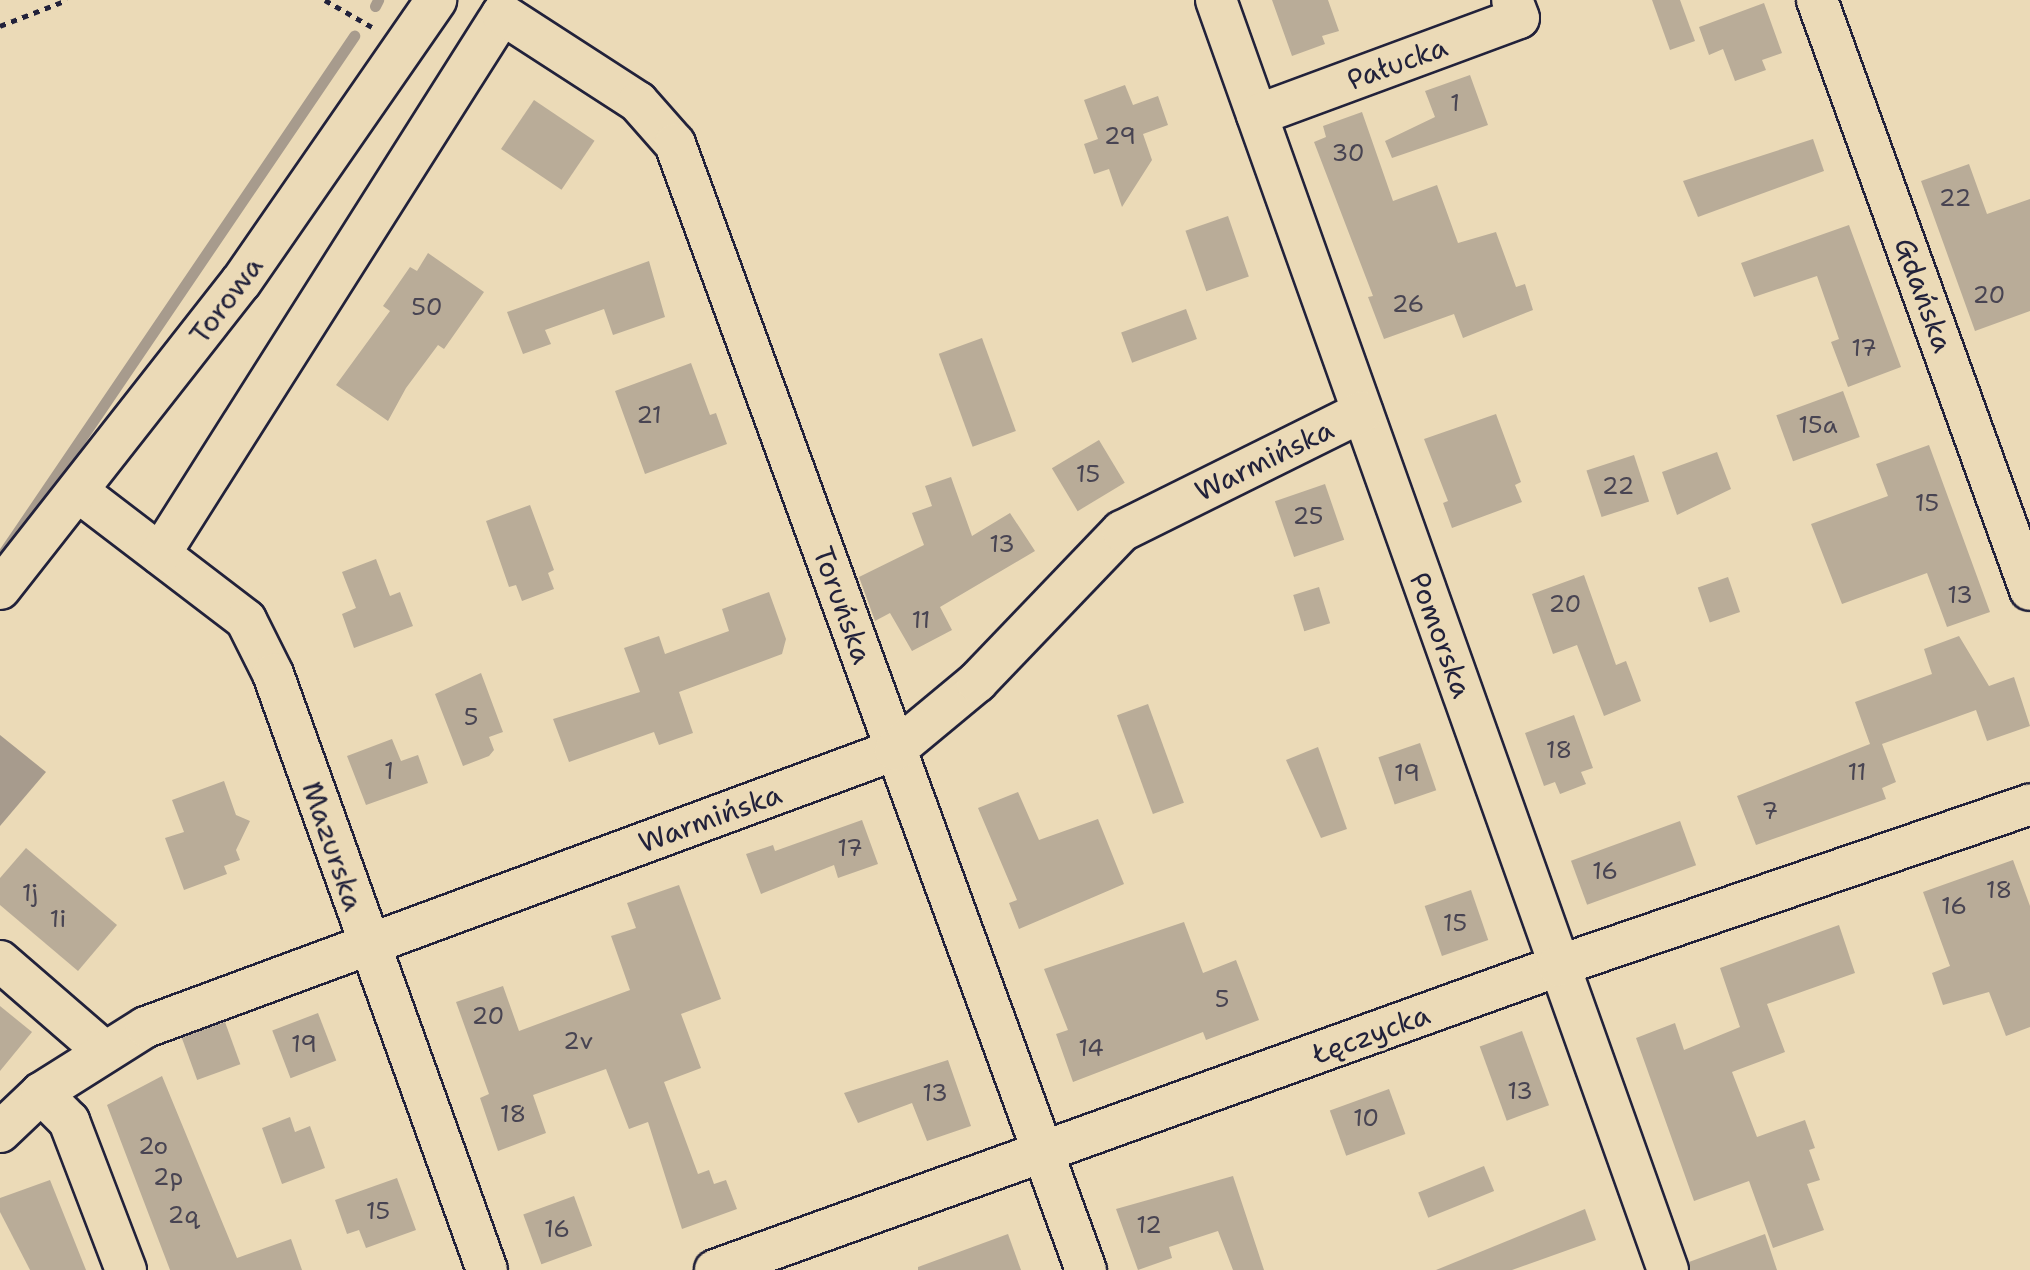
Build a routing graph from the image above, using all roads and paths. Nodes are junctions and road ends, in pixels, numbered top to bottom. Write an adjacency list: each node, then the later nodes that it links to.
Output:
1 (67, 0): 7 (path)
2 (325, 0): 8 (path)
3 (436, 0): 8 (street, Torowa)
4 (1216, 0): 9 (street, Pomorska)
5 (1512, 0): 9 (street, Pałucka)
6 (1817, 0): 14 (street, Gdańska)
7 (0, 26)
8 (406, 46): 11 (street, Torowa)
9 (1257, 115): 10 (street, Pomorska)
10 (1362, 412): 15 (street, Warmińska); 19 (street, Pomorska)
11 (80, 493): 12 (street, Mazurska); 13 (street, Torowa)
12 (160, 554): 15 (street, Toruńska); 17 (street, Mazurska)
13 (0, 589)
14 (2030, 590)
15 (895, 750): 17 (street, Warmińska); 23 (street, Toruńska)
16 (2030, 804): 19 (street, Łęczycka)
17 (368, 944): 20 (street, Warmińska); 25 (street, Mazurska)
18 (0, 961): 20 (street)
19 (1558, 966): 23 (street, Łęczycka); 28 (street, Pomorska)
20 (104, 1051): 21 (street, Warmińska)
21 (41, 1093): 22 (street, Warmińska); 24 (street)
22 (0, 1132)
23 (1045, 1155): 26 (street, Łęczycka); 27 (street, Toruńska)
24 (126, 1270)
25 (487, 1270)
26 (715, 1270)
27 (1086, 1270)
28 (1668, 1270)

